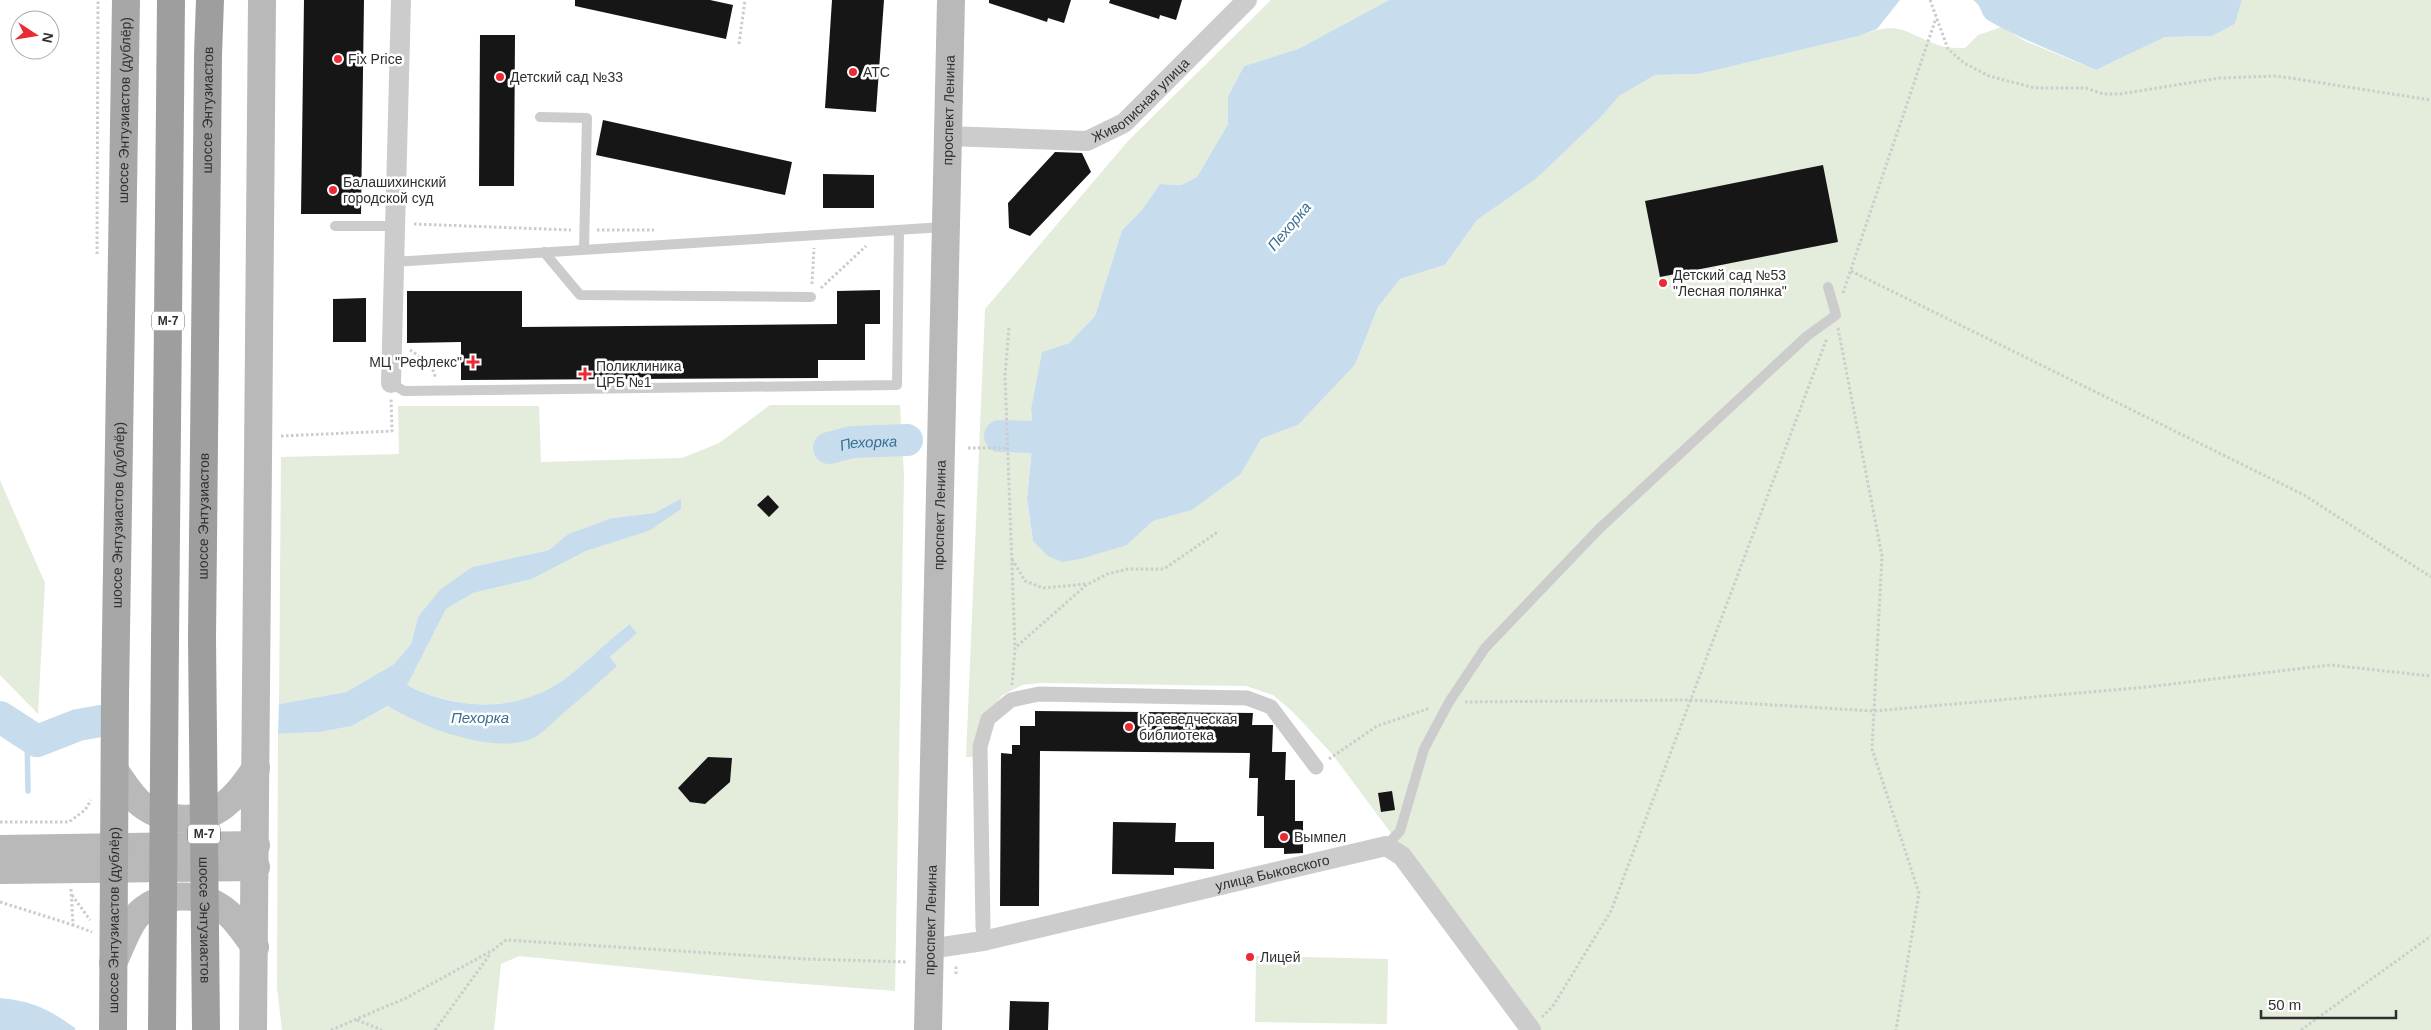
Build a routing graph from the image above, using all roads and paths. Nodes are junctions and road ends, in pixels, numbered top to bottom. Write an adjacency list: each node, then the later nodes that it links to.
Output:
1 (126, 0): 48 (main road, шоссе Энтузиастов (дублёр))
2 (171, 0): 75 (highway, М-7, bridge)
3 (210, 0): 76 (highway, шоссе Энтузиастов / М-7, bridge)
4 (262, 0): 50 (main road)
5 (401, 0): 17 (street)
6 (745, 0): 11 (path)
7 (951, 0): 14 (main road, проспект Ленина)
8 (1247, 0): 14 (street, Живописная улица)
9 (1930, 0): 10 (path)
10 (1936, 18): 12 (path); 27 (path)
11 (739, 44)
12 (2431, 100)
13 (540, 117): 19 (lane)
14 (947, 136): 18 (main road, проспект Ленина)
15 (414, 224): 19 (path)
16 (335, 226): 17 (lane)
17 (395, 226): 26 (street)
18 (945, 227): 21 (lane); 67 (main road, проспект Ленина)
19 (585, 230): 20 (path); 24 (lane)
20 (661, 230)
21 (899, 230): 22 (lane); 34 (lane)
22 (883, 231): 23 (lane); 29 (path)
23 (814, 235): 24 (lane); 29 (path)
24 (584, 250): 25 (lane)
25 (544, 252): 26 (lane); 29 (lane)
26 (393, 262): 32 (street)
27 (1851, 271): 30 (path); 40 (path)
28 (1828, 287): 30 (lane)
29 (811, 298)
30 (1836, 315): 45 (path); 46 (lane); 47 (path)
31 (1009, 328): 37 (path)
32 (392, 347): 33 (street); 34 (path)
33 (391, 383): 34 (lane); 35 (path)
34 (436, 390)
35 (274, 436)
36 (968, 448): 37 (path)
37 (1008, 448): 39 (path)
38 (1220, 531): 41 (path)
39 (1012, 558): 41 (path); 42 (path)
40 (2431, 577)
41 (1089, 584): 42 (path)
42 (1015, 648): 44 (path)
43 (2431, 676): 47 (path)
44 (1011, 700): 49 (street); 63 (street)
45 (1691, 700): 46 (path); 47 (path); 82 (path)
46 (1448, 702): 49 (path); 53 (lane)
47 (1874, 711): 83 (path)
48 (115, 759): 50 (main road); 56 (main road, шоссе Энтузиастов (дублёр))
49 (1316, 767)
50 (256, 768): 55 (main road)
51 (0, 822): 52 (path)
52 (69, 822)
53 (1386, 846): 67 (street, улица Быковского); 82 (street)
54 (0, 849): 56 (main road)
55 (256, 856): 56 (main road); 66 (main road)
56 (114, 858): 57 (main road); 71 (main road, шоссе Энтузиастов (дублёр))
57 (0, 870)
58 (71, 887): 59 (path)
59 (72, 895): 61 (path); 62 (path)
60 (0, 902): 62 (path)
61 (93, 922)
62 (73, 925): 64 (path)
63 (982, 928)
64 (96, 933)
65 (2431, 936): 84 (path)
66 (255, 947): 71 (main road); 77 (main road)
67 (929, 949): 81 (main road, проспект Ленина)
68 (493, 950): 70 (path); 73 (path); 80 (path)
69 (956, 961): 72 (path)
70 (900, 962)
71 (113, 963): 74 (main road, шоссе Энтузиастов (дублёр))
72 (956, 974)
73 (357, 1020): 78 (path); 79 (path)
74 (113, 1030)
75 (162, 1030)
76 (206, 1030)
77 (253, 1030)
78 (331, 1030)
79 (382, 1030)
80 (435, 1030)
81 (928, 1030)
82 (1531, 1030)
83 (1896, 1030)
84 (2301, 1030)

